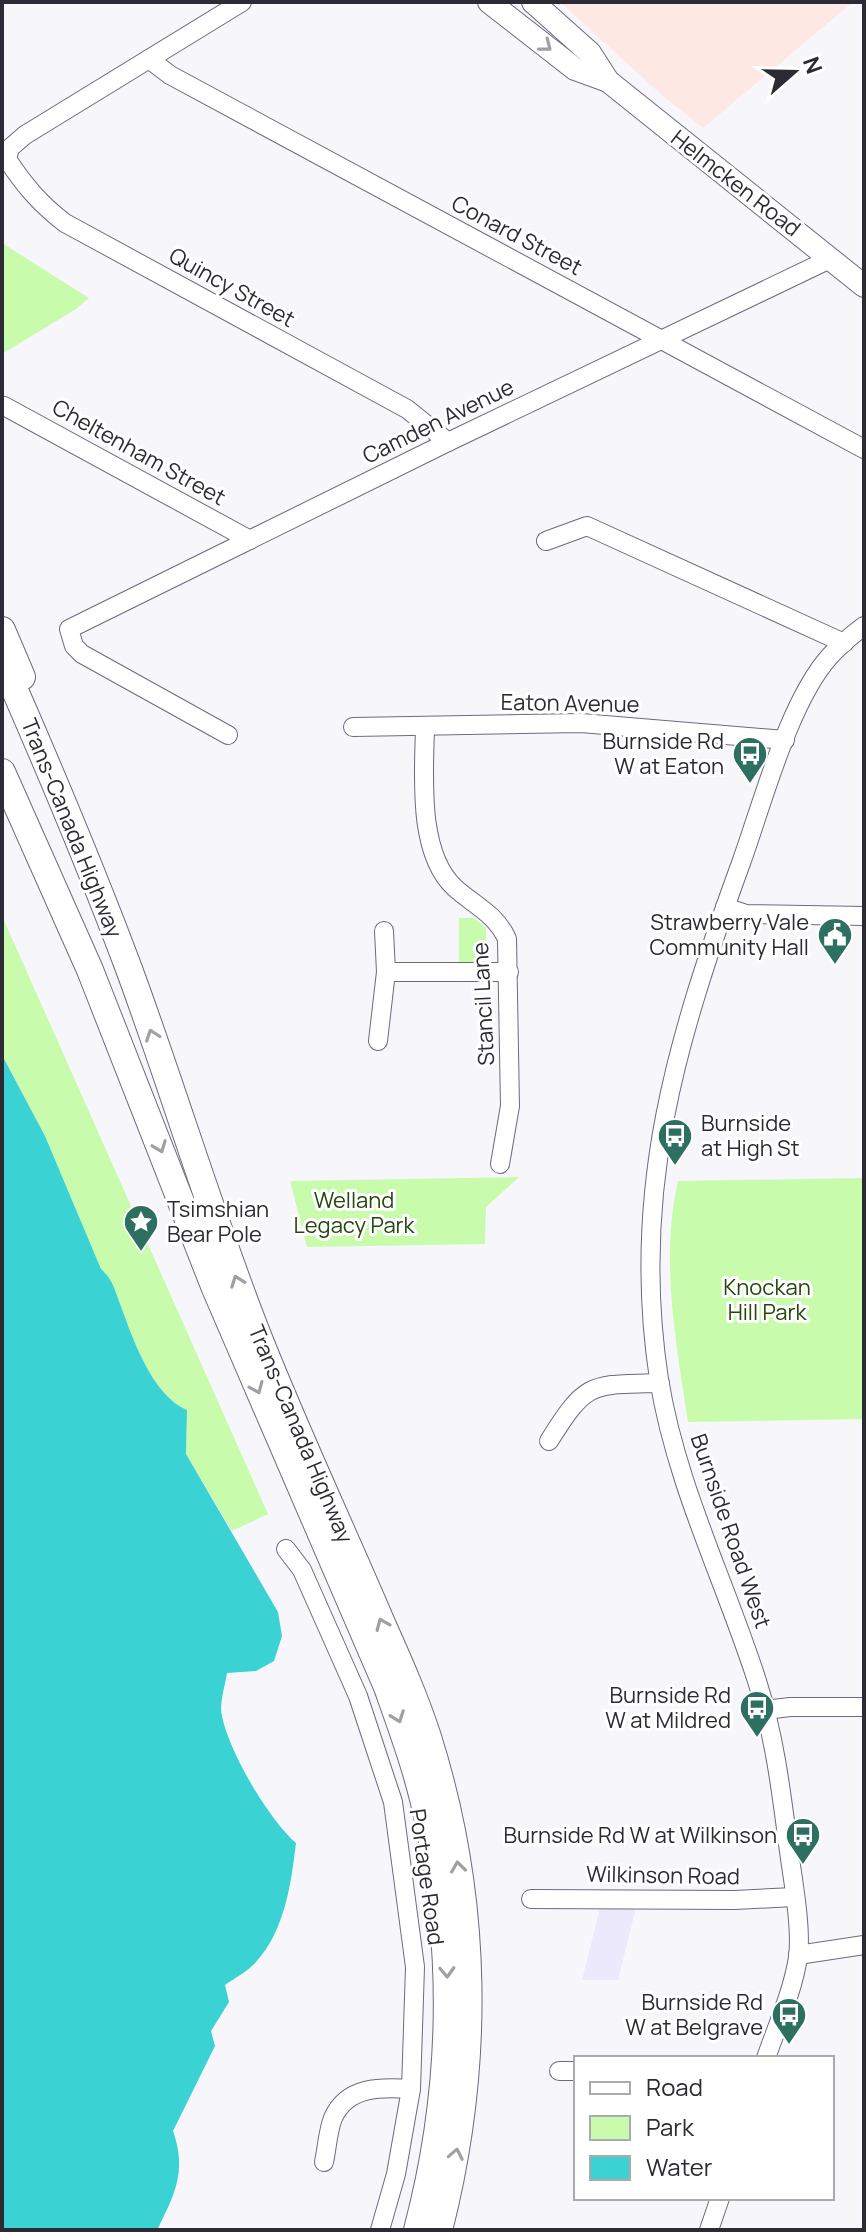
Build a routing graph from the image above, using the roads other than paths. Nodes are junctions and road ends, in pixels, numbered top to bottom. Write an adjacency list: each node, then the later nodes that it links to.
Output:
1 (242, 2): 4 (street)
2 (489, 2): 5 (main road, Helmcken Road, one-way to 5)
3 (533, 2): 5 (main road, Helmcken Road)
4 (149, 59): 8 (street, Conard Street); 10 (street, Quincy Street)
5 (608, 81): 6 (main road, Helmcken Road)
6 (830, 259): 7 (main road, Helmcken Road); 8 (street, Camden Avenue)
7 (864, 286)
8 (662, 341): 10 (street, Camden Avenue); 11 (street, Conard Street)
9 (4, 406): 12 (street, Cheltenham Street)
10 (448, 442): 12 (street, Camden Avenue)
11 (864, 449)
12 (250, 540): 20 (street, Camden Avenue)
13 (546, 541): 16 (street)
14 (864, 626): 16 (street, Burnside Road West)
15 (2, 630): 24 (highway)
16 (844, 643): 21 (street, Burnside Road West)
17 (2, 661): 24 (highway, Trans-Canada Highway)
18 (353, 727): 19 (street, Eaton Avenue)
19 (425, 727): 21 (street, Eaton Avenue); 30 (street, Stancil Lane)
20 (228, 735)
21 (785, 740): 25 (street, Burnside Road West)
22 (2, 772): 28 (highway, Trans-Canada Highway)
23 (2, 801): 28 (highway)
24 (81, 846): 48 (highway, Trans-Canada Highway, one-way to 24)
25 (725, 907): 26 (street); 33 (street, Burnside Road West)
26 (864, 916)
27 (384, 931): 29 (street)
28 (90, 970): 47 (highway, Trans-Canada Highway, one-way to 47)
29 (386, 972): 30 (street); 31 (street)
30 (509, 972): 32 (street, Stancil Lane)
31 (378, 1041)
32 (500, 1164)
33 (660, 1383): 34 (street); 37 (street, Burnside Road West)
34 (549, 1441)
35 (286, 1549): 43 (street, Portage Road)
36 (864, 1707): 37 (street)
37 (765, 1710): 38 (street, Burnside Road West)
38 (794, 1897): 39 (street, Wilkinson Road); 41 (street, Burnside Road West)
39 (531, 1899)
40 (864, 1945): 41 (street)
41 (798, 1955): 42 (street, Burnside Road West)
42 (767, 2056)
43 (411, 2089): 44 (street); 46 (street, Portage Road)
44 (324, 2162)
45 (719, 2200): 49 (street)
46 (380, 2230)
47 (417, 2230)
48 (439, 2230)
49 (709, 2230)

